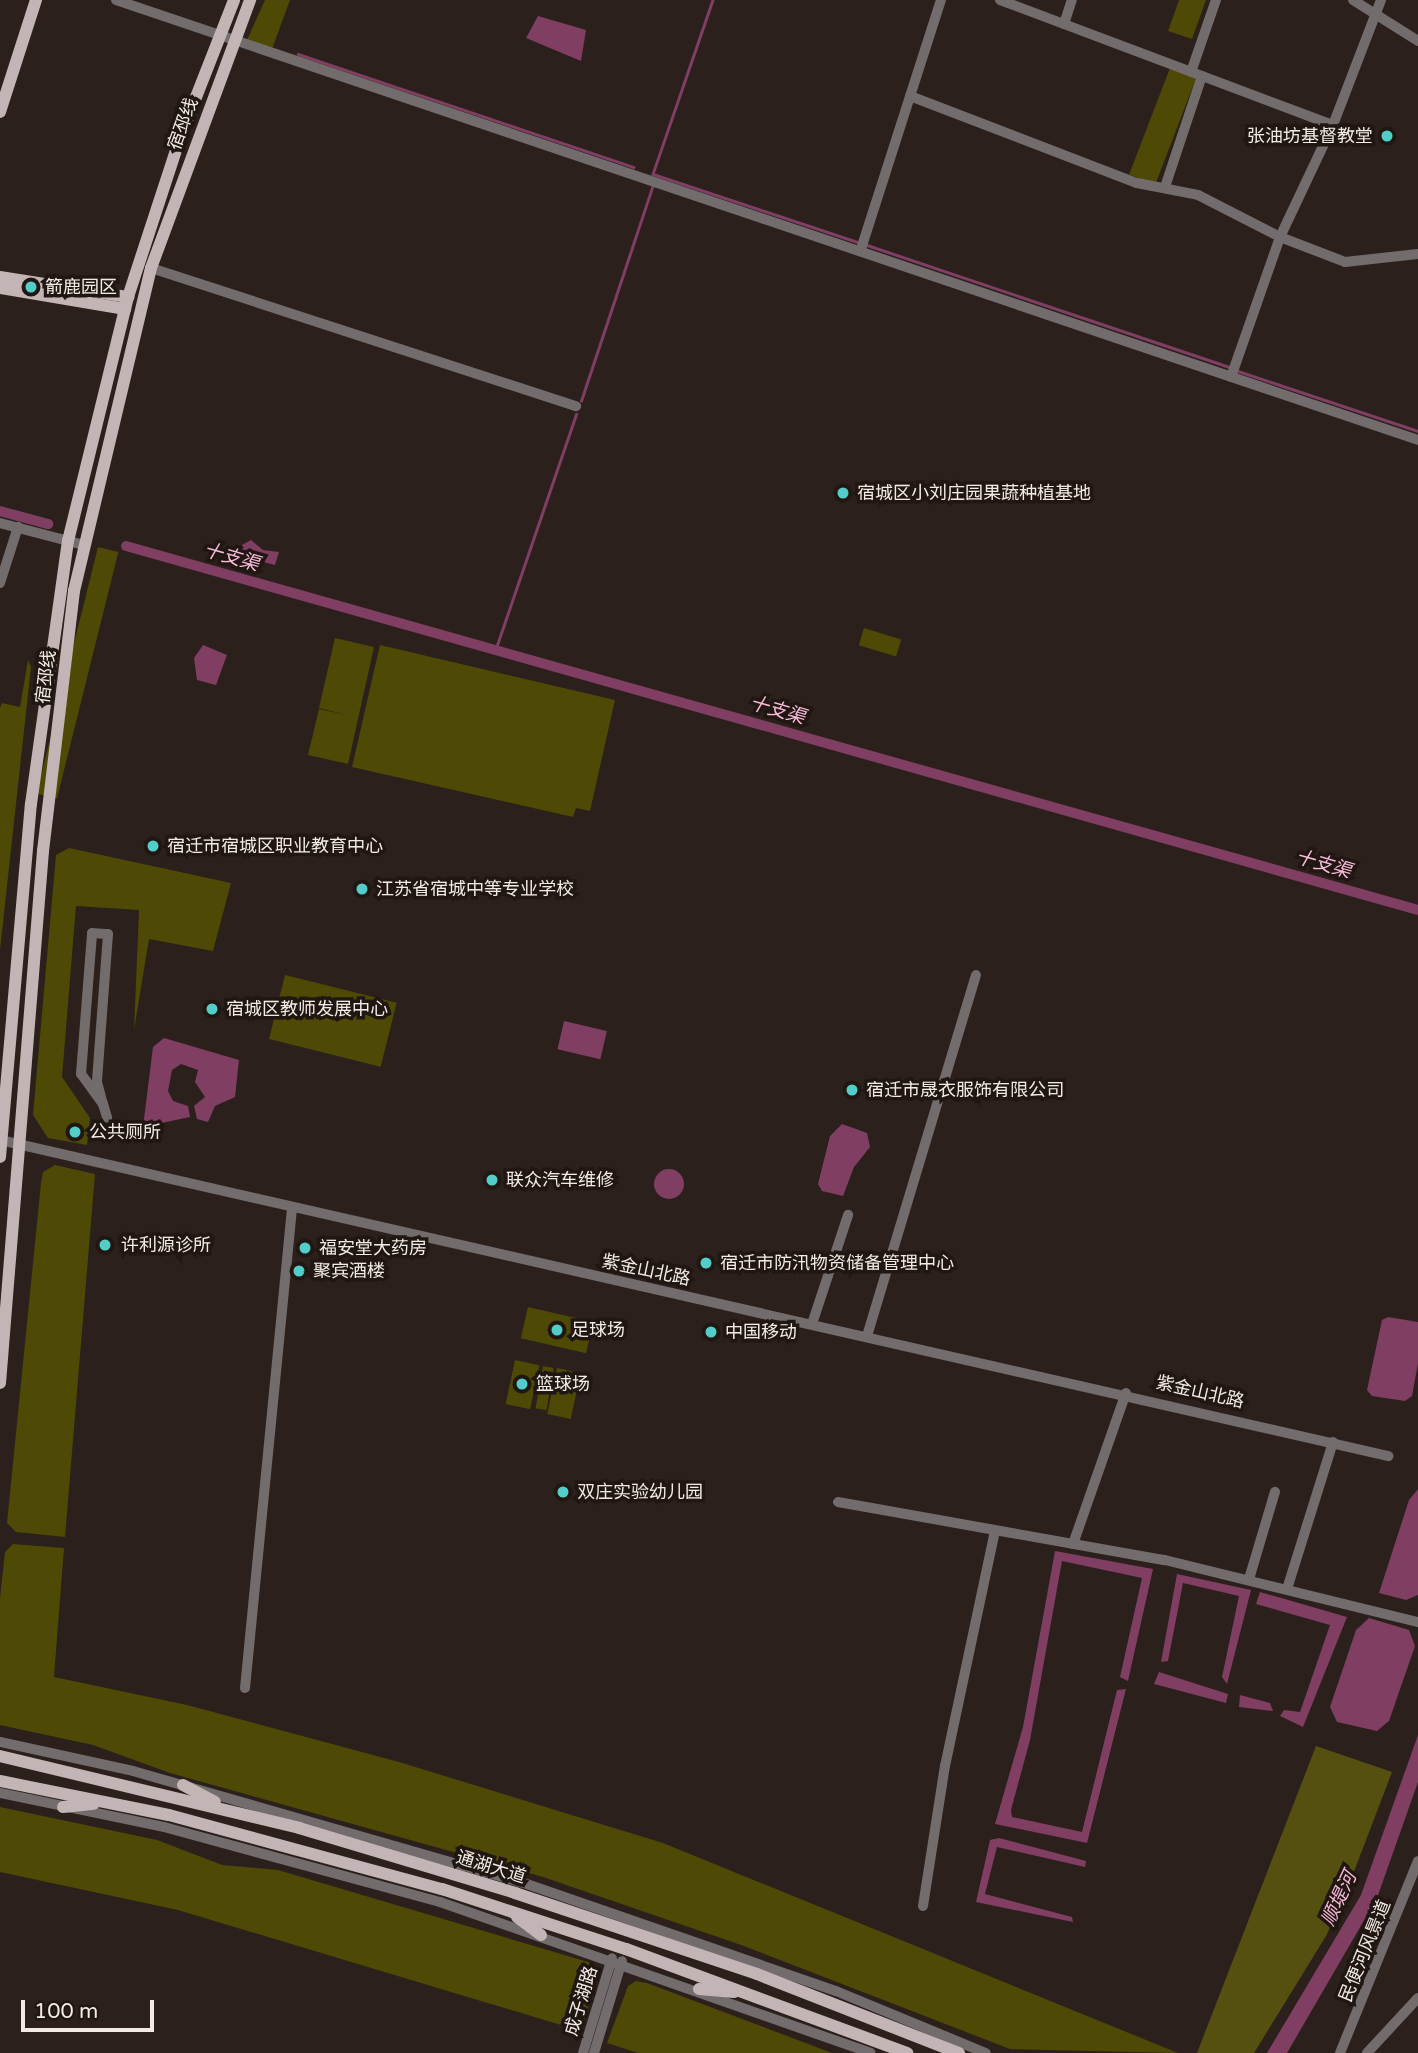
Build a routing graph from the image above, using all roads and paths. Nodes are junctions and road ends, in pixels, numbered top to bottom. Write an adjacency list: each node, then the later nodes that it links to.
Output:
1 (36, 0): 18 (main road)
2 (116, 0): 13 (street)
3 (234, 0): 13 (main road, 宿邳线)
4 (250, 0): 14 (main road, 宿邳线)
5 (941, 0): 17 (street)
6 (1072, 0): 12 (street)
7 (1216, 0): 16 (street)
8 (1353, 0): 11 (street)
9 (1381, 0): 11 (street)
10 (1004, 1): 12 (street)
11 (1377, 13): 15 (street); 19 (street)
12 (1064, 24): 16 (street)
13 (219, 35): 14 (street); 27 (main road, 宿邳线)
14 (233, 39): 22 (street); 24 (main road, 宿邳线)
15 (1418, 41)
16 (1197, 74): 19 (street); 20 (street)
17 (910, 96): 20 (street); 22 (street)
18 (0, 112)
19 (1333, 125): 21 (street)
20 (1165, 187): 21 (street)
21 (1280, 237): 23 (street); 28 (street)
22 (862, 246): 28 (street)
23 (1418, 254)
24 (151, 268): 29 (street); 34 (main road, 宿邳线)
25 (0, 276): 27 (main road)
26 (0, 288): 27 (main road)
27 (127, 303): 33 (main road, 宿邳线)
28 (1233, 372): 30 (street)
29 (576, 407)
30 (1418, 440)
31 (0, 523): 32 (street)
32 (19, 527): 33 (street); 35 (street)
33 (68, 541): 34 (street); 39 (main road, 宿邳线)
34 (84, 545): 40 (main road, 宿邳线)
35 (0, 583)
36 (976, 975): 45 (street)
37 (103, 1104): 37 (street); 38 (street)
38 (107, 1117)
39 (1, 1140): 40 (street, 紫金山北路); 41 (main road, 宿邳线)
40 (20, 1144): 42 (street, 紫金山北路); 46 (main road, 宿邳线)
41 (0, 1157)
42 (292, 1211): 44 (street, 紫金山北路); 57 (street)
43 (848, 1215): 44 (street)
44 (812, 1324): 45 (street, 紫金山北路)
45 (867, 1336): 47 (street, 紫金山北路)
46 (0, 1383)
47 (1126, 1393): 48 (street, 紫金山北路); 53 (street)
48 (1333, 1442): 49 (street, 紫金山北路); 55 (street)
49 (1388, 1456)
50 (1275, 1492): 54 (street)
51 (838, 1502): 52 (street)
52 (995, 1530): 53 (street); 67 (street)
53 (1073, 1544): 54 (street)
54 (1249, 1579): 55 (street)
55 (1287, 1589): 56 (street)
56 (1418, 1622)
57 (245, 1688)
58 (0, 1742): 61 (street)
59 (0, 1756): 65 (main road, 通湖大道)
60 (0, 1781): 63 (main road, 通湖大道)
61 (183, 1785): 65 (main road); 79 (street)
62 (0, 1793): 64 (street)
63 (105, 1803): 64 (main road); 68 (main road, 通湖大道)
64 (63, 1807): 69 (street)
65 (234, 1812): 78 (main road, 通湖大道)
66 (1418, 1861): 80 (street, 民便河风景道)
67 (923, 1906)
68 (505, 1909): 69 (main road); 72 (main road, 通湖大道)
69 (541, 1935): 70 (street)
70 (617, 1960): 71 (street); 74 (street, 成子湖路); 75 (street, 成子湖路)
71 (699, 1989): 72 (main road); 76 (street)
72 (749, 1993): 77 (main road, 通湖大道)
73 (1418, 1998): 81 (street)
74 (583, 2053)
75 (594, 2053)
76 (870, 2053)
77 (907, 2053)
78 (959, 2053)
79 (986, 2053)
80 (1340, 2053)
81 (1367, 2053)

